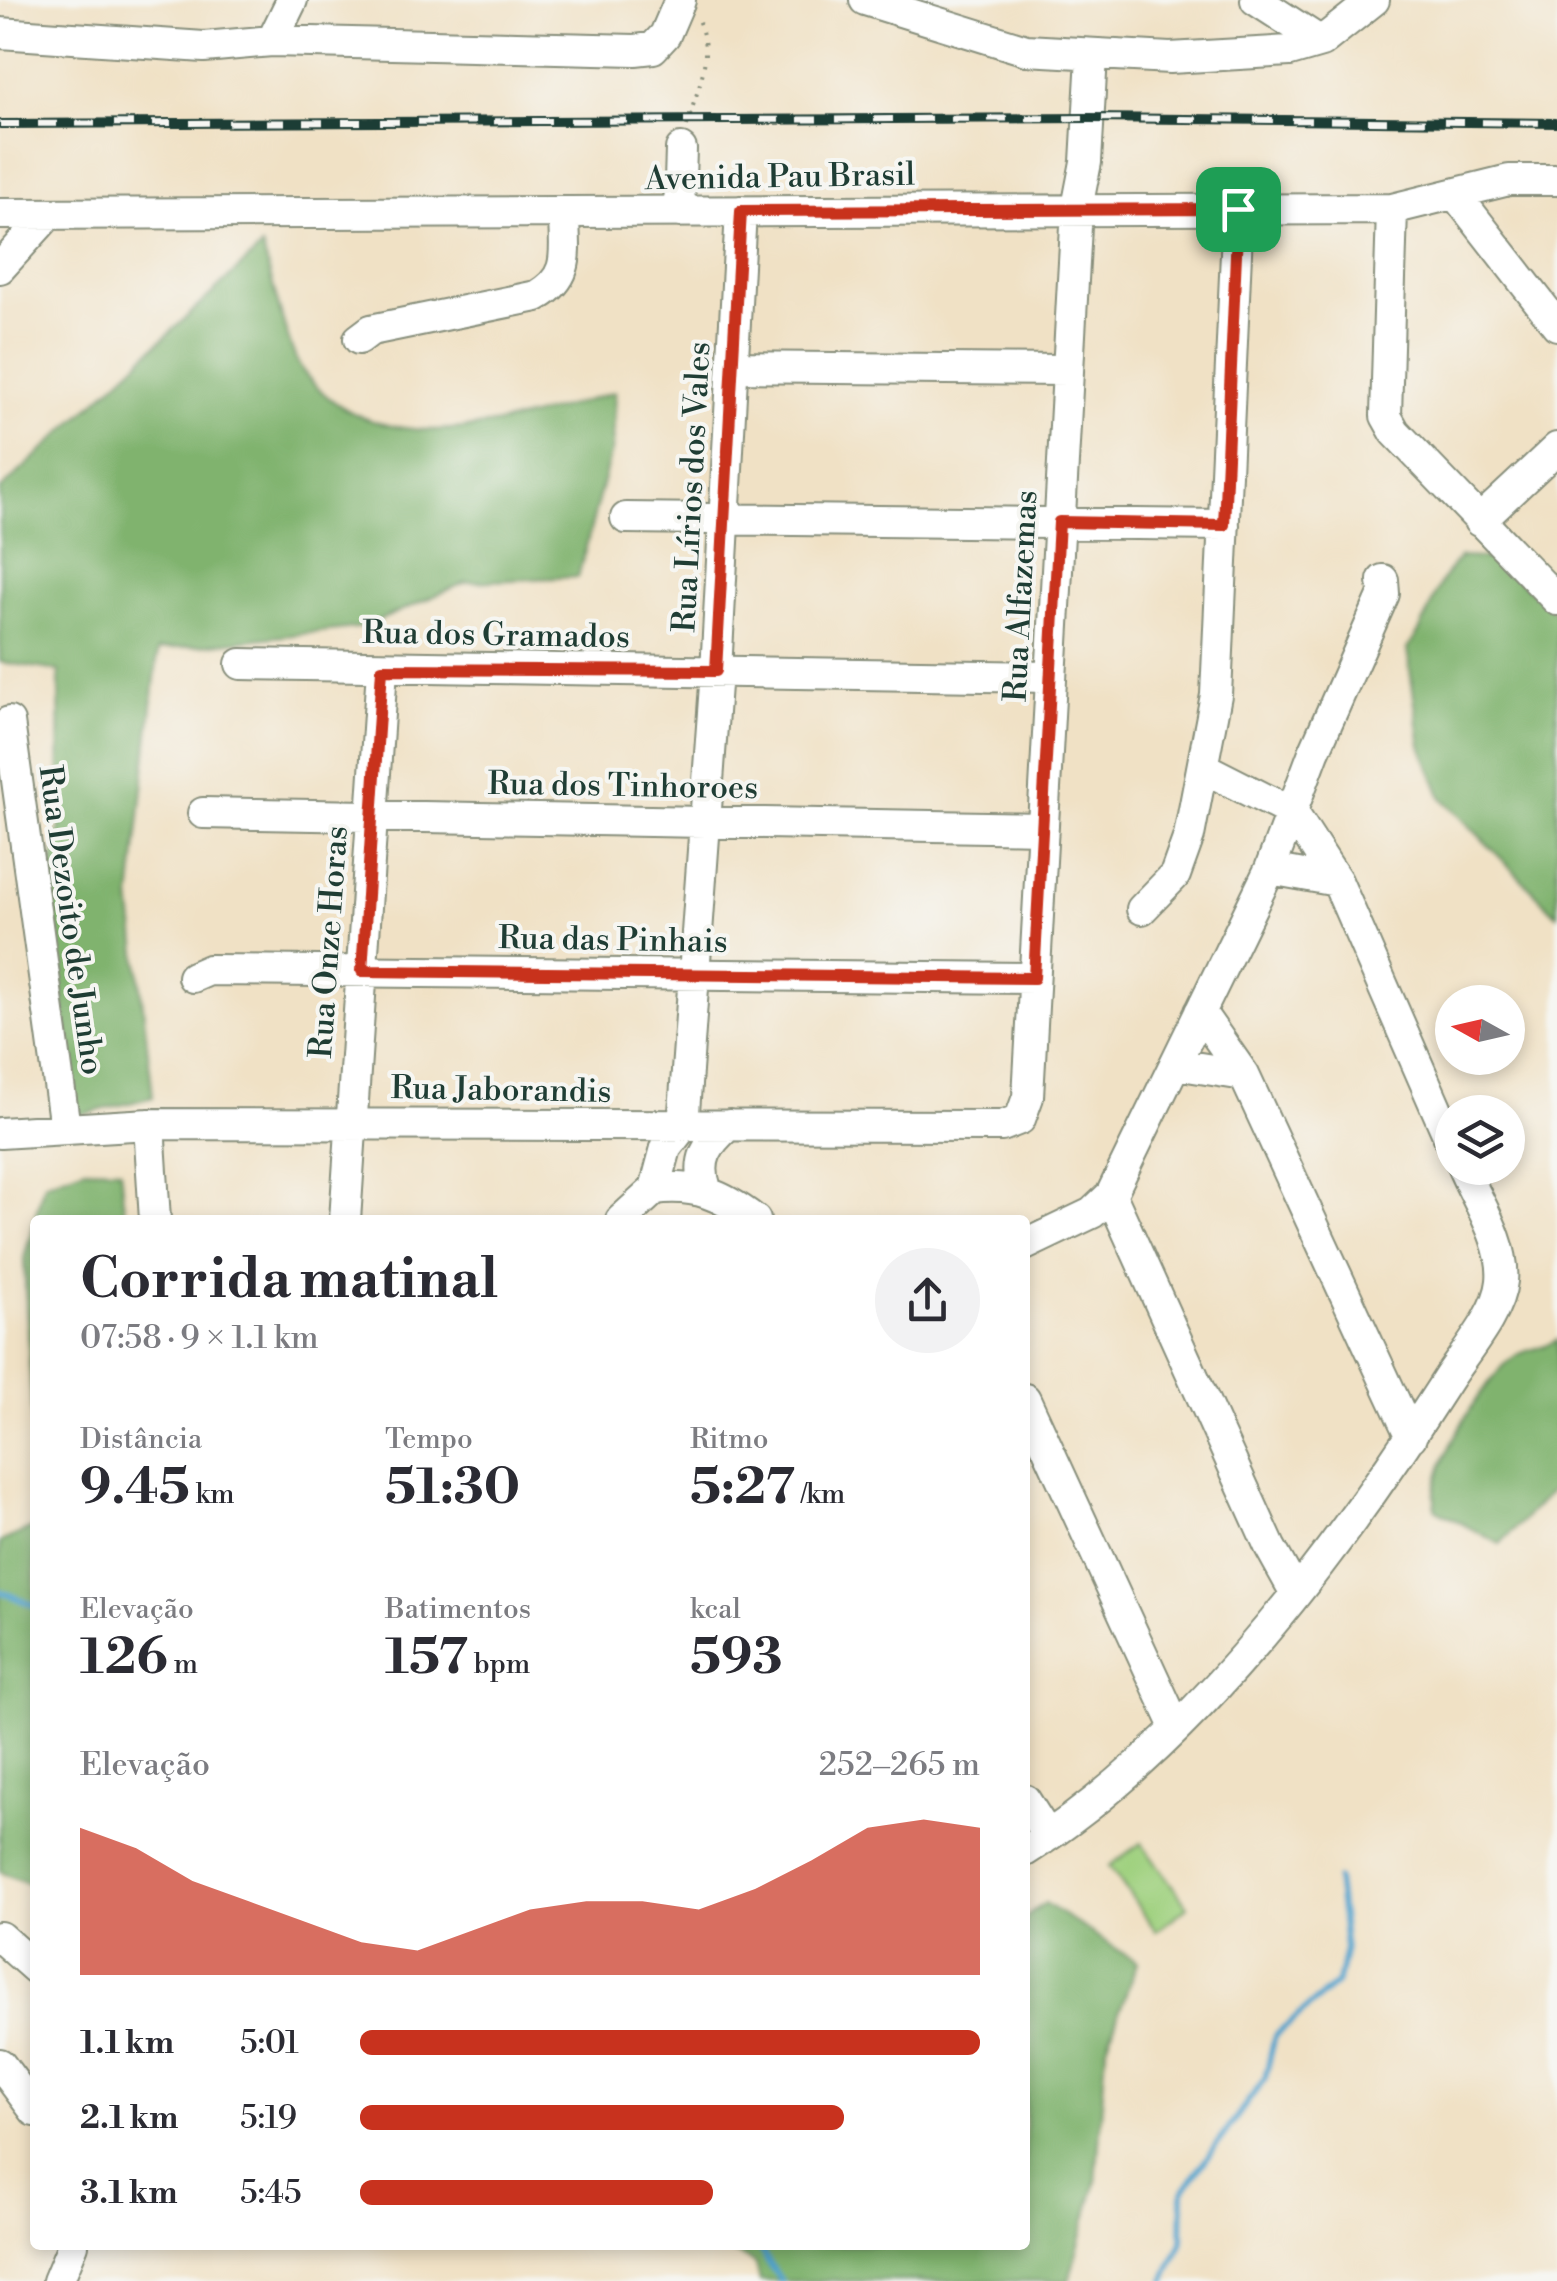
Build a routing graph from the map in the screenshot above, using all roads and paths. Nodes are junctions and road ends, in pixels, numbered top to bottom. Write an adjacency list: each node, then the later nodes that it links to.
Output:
1 (292, 0): 7 (street)
2 (864, 0): 9 (street)
3 (1256, 0): 8 (street)
4 (1374, 0): 8 (street)
5 (688, 8): 7 (street); 10 (path)
6 (0, 32): 7 (street)
7 (272, 41)
8 (1321, 42): 9 (street)
9 (1092, 56): 13 (street, Rua Alfazemas)
10 (680, 149): 17 (street)
11 (1557, 180): 12 (street, Avenida Pau Brasil)
12 (1456, 194): 15 (street, Avenida Pau Brasil); 22 (street)
13 (1077, 208): 14 (street, Avenida Pau Brasil); 16 (street, Avenida Pau Brasil); 25 (street, Rua Alfazemas)
14 (1238, 209): 15 (street, Avenida Pau Brasil); 31 (street)
15 (1392, 209): 30 (street)
16 (741, 211): 17 (street, Avenida Pau Brasil); 24 (street, Rua Lírios dos Vales)
17 (678, 212): 18 (street, Avenida Pau Brasil)
18 (564, 213): 20 (street, Avenida Pau Brasil); 23 (street)
19 (0, 214): 20 (street, Avenida Pau Brasil)
20 (48, 214): 21 (street)
21 (0, 268)
22 (1557, 326)
23 (359, 340)
24 (733, 367): 25 (street); 28 (street, Rua Lírios dos Vales)
25 (1068, 370): 29 (street, Rua Alfazemas)
26 (1557, 448): 30 (street)
27 (626, 518): 28 (street)
28 (724, 519): 29 (street); 36 (street, Rua Lírios dos Vales)
29 (1059, 522): 31 (street); 37 (street, Rua Alfazemas)
30 (1478, 522): 33 (street)
31 (1224, 525): 39 (street)
32 (1383, 580): 41 (street)
33 (1557, 600)
34 (241, 664): 35 (street, Rua dos Gramados)
35 (382, 669): 36 (street, Rua dos Gramados); 42 (street, Rua Onze Horas)
36 (716, 671): 37 (street, Rua dos Gramados); 43 (street, Rua Lírios dos Vales)
37 (1050, 677): 44 (street, Rua Alfazemas)
38 (10, 722): 61 (street, Rua Dezoito de Junho)
39 (1204, 768): 41 (street); 47 (street)
40 (203, 813): 42 (street, Rua dos Tinhoroes)
41 (1293, 813): 45 (street); 46 (street)
42 (372, 816): 43 (street, Rua dos Tinhoroes); 48 (street, Rua Onze Horas)
43 (705, 822): 44 (street, Rua dos Tinhoroes); 49 (street, Rua Lírios dos Vales)
44 (1042, 828): 51 (street, Rua Alfazemas)
45 (1270, 869): 46 (street); 52 (street)
46 (1337, 881): 55 (street)
47 (1142, 909)
48 (362, 971): 49 (street, Rua das Pinhais); 50 (street, Rua das Pinhais); 56 (street, Rua Onze Horas)
49 (694, 974): 51 (street, Rua das Pinhais); 59 (street, Rua Lírios dos Vales)
50 (193, 977)
51 (1034, 978): 60 (street, Rua Alfazemas)
52 (1200, 1012): 53 (street); 54 (street)
53 (1175, 1064): 54 (street); 66 (street)
54 (1244, 1075): 73 (street)
55 (1435, 1105)
56 (352, 1122): 57 (street, Rua Jaborandis); 59 (street, Rua Jaborandis); 68 (street, Rua Onze Horas)
57 (149, 1124): 61 (street, Rua Jaborandis); 67 (street)
58 (729, 1125): 59 (street, Rua Jaborandis); 60 (street, Rua Jaborandis); 65 (street)
59 (683, 1126): 64 (street)
60 (1002, 1126)
61 (65, 1128): 62 (street, Rua Jaborandis)
62 (0, 1133)
63 (1470, 1185): 73 (street)
64 (654, 1189): 65 (street); 69 (street)
65 (706, 1189): 70 (street)
66 (1110, 1194): 71 (street); 74 (street)
67 (155, 1215)
68 (345, 1215)
69 (627, 1215)
70 (747, 1215)
71 (1030, 1243)
72 (1030, 1410): 75 (street)
73 (1411, 1436): 74 (street)
74 (1295, 1592): 75 (street)
75 (1175, 1725): 77 (street)
76 (1030, 1818): 77 (street)
77 (1037, 1843)
78 (0, 1937): 79 (street)
79 (30, 1964)
80 (0, 2064): 81 (street)
81 (30, 2103)
82 (71, 2250): 83 (street)
83 (58, 2281)

